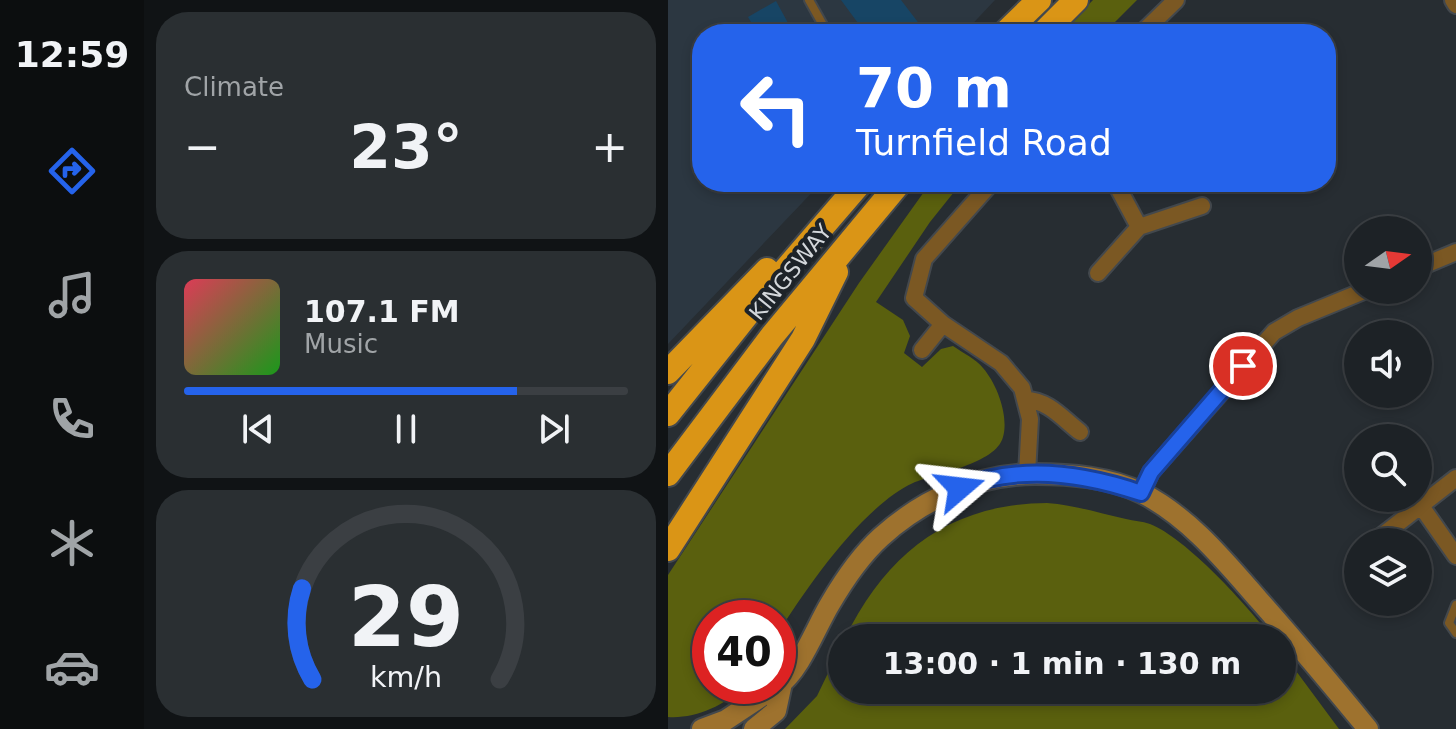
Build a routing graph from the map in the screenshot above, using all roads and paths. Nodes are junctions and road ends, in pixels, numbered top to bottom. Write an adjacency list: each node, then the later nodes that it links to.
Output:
1 (809, 0): 5 (lane)
2 (1039, 0): 6 (highway)
3 (1076, 0): 7 (highway)
4 (1176, 0): 8 (street)
5 (822, 24)
6 (1014, 24)
7 (1052, 24)
8 (1151, 24)
9 (852, 192): 14 (highway, KINGSWAY)
10 (891, 192): 16 (highway, KINGSWAY)
11 (983, 192): 21 (street)
12 (1120, 192): 15 (street)
13 (1202, 206): 15 (street)
14 (835, 211): 23 (highway); 25 (highway, KINGSWAY)
15 (1139, 227): 19 (street)
16 (854, 234): 27 (highway, KINGSWAY); 35 (highway)
17 (1456, 252): 18 (street)
18 (1432, 262)
19 (1098, 273)
20 (1344, 299): 30 (street)
21 (943, 324): 22 (street); 24 (street)
22 (922, 350)
23 (668, 372)
24 (1026, 400): 26 (street); 28 (street)
25 (668, 414)
26 (1080, 432)
27 (668, 474)
28 (1027, 474): 30 (street); 39 (street)
29 (1456, 478): 31 (street)
30 (1141, 493): 44 (street)
31 (1432, 497)
32 (1413, 512): 34 (street)
33 (1425, 512): 36 (street)
34 (1392, 528)
35 (668, 549)
36 (1456, 556)
37 (1456, 605): 38 (lane)
38 (1456, 633)
39 (796, 658)
40 (750, 704): 42 (street)
41 (777, 704): 43 (street)
42 (702, 729)
43 (754, 729)
44 (1368, 729)

